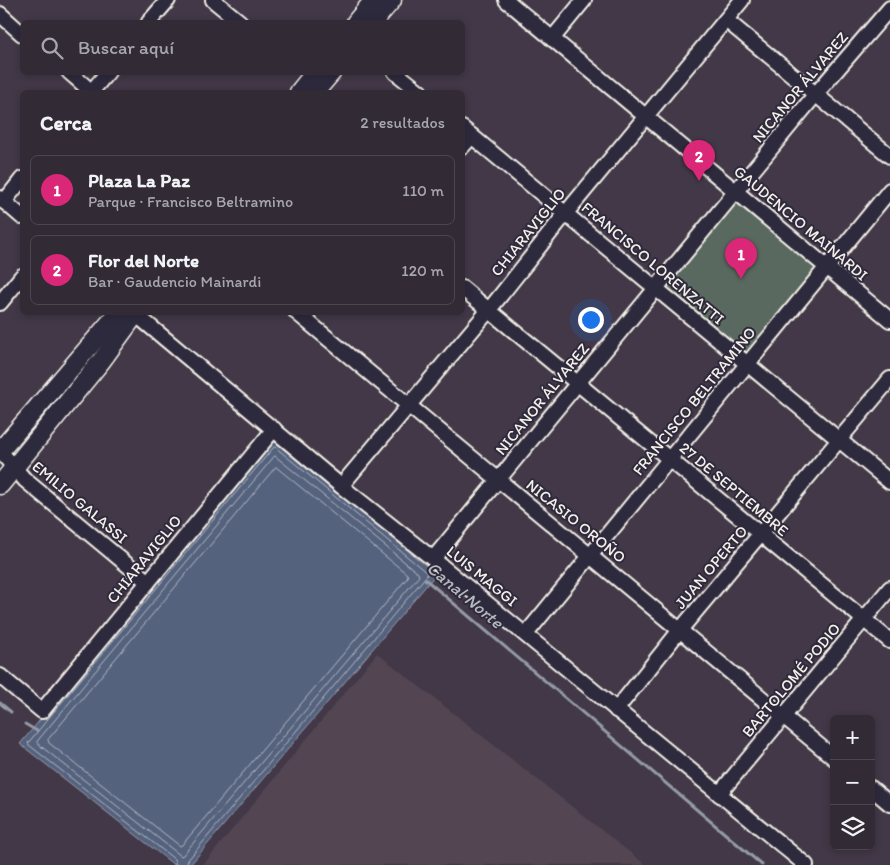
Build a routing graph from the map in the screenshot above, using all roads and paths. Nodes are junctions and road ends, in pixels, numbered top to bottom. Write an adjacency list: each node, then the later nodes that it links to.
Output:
1 (168, 0): 10 (street)
2 (213, 0): 11 (street)
3 (374, 0): 12 (main road)
4 (392, 0): 13 (main road)
5 (506, 0): 16 (street, GAUDENCIO MAINARDI)
6 (584, 0): 16 (street)
7 (742, 0): 14 (street, CHIARAVIGLIO)
8 (890, 8): 25 (street, NICANOR ÁLVAREZ)
9 (0, 14): 15 (street)
10 (151, 20)
11 (238, 20)
12 (358, 20)
13 (375, 20)
14 (726, 20): 25 (street); 26 (street, CHIARAVIGLIO)
15 (20, 32)
16 (552, 39): 26 (street, GAUDENCIO MAINARDI)
17 (72, 75): 22 (street)
18 (106, 75): 23 (street)
19 (326, 75): 21 (main road)
20 (399, 75): 24 (street)
21 (309, 83)
22 (90, 90)
23 (94, 90)
24 (418, 90)
25 (815, 95): 28 (street); 31 (street, NICANOR ÁLVAREZ)
26 (646, 117): 31 (street, GAUDENCIO MAINARDI); 33 (street, CHIARAVIGLIO)
27 (467, 132): 33 (street, FRANCISCO LORENZATTI)
28 (890, 156)
29 (20, 181): 32 (street)
30 (890, 190): 35 (street, FRANCISCO BELTRAMINO)
31 (735, 192): 35 (street, GAUDENCIO MAINARDI); 37 (street, NICANOR ÁLVAREZ)
32 (2, 200): 34 (street)
33 (566, 213): 37 (street, FRANCISCO LORENZATTI); 40 (street, CHIARAVIGLIO)
34 (20, 215)
35 (827, 267): 45 (street, GAUDENCIO MAINARDI); 46 (street, FRANCISCO BELTRAMINO)
36 (20, 278): 39 (street)
37 (656, 288): 46 (street, FRANCISCO LORENZATTI); 48 (street, NICANOR ÁLVAREZ)
38 (465, 290): 40 (street, 27 DE SEPTIEMBRE)
39 (0, 303)
40 (489, 310): 48 (street, 27 DE SEPTIEMBRE); 49 (street, CHIARAVIGLIO)
41 (129, 315): 52 (main road)
42 (130, 315): 54 (main road)
43 (133, 315): 50 (street, LUIS MAGGI)
44 (300, 315): 49 (street, NICASIO OROÑO)
45 (890, 320)
46 (748, 364): 51 (street, FRANCISCO LORENZATTI); 53 (street, FRANCISCO BELTRAMINO)
47 (890, 379): 51 (street, JUAN OPERTO)
48 (578, 383): 53 (street, 27 DE SEPTIEMBRE); 55 (street, NICANOR ÁLVAREZ)
49 (409, 405): 55 (street, NICASIO OROÑO); 58 (street, CHIARAVIGLIO)
50 (274, 429): 58 (street, LUIS MAGGI); 62 (street, CHIARAVIGLIO)
51 (840, 440): 56 (street, FRANCISCO LORENZATTI); 59 (street, JUAN OPERTO)
52 (0, 451): 54 (street, EMILIO GALASSI)
53 (670, 459): 59 (street, 27 DE SEPTIEMBRE); 60 (street, FRANCISCO BELTRAMINO)
54 (14, 468): 57 (main road); 62 (street, EMILIO GALASSI)
55 (498, 480): 60 (street, NICASIO OROÑO); 61 (street, NICANOR ÁLVAREZ)
56 (890, 482)
57 (0, 485)
58 (341, 486): 61 (street, LUIS MAGGI)
59 (761, 534): 64 (street, 27 DE SEPTIEMBRE); 65 (street, JUAN OPERTO)
60 (590, 556): 65 (street, NICASIO OROÑO); 66 (street, FRANCISCO BELTRAMINO)
61 (433, 559): 66 (street, LUIS MAGGI)
62 (148, 582): 68 (street, CHIARAVIGLIO)
63 (890, 588): 64 (street, BARTOLOMÉ PODIO)
64 (864, 620): 67 (street, 27 DE SEPTIEMBRE); 70 (street, BARTOLOMÉ PODIO)
65 (680, 630): 69 (street, JUAN OPERTO); 70 (street, NICASIO OROÑO)
66 (526, 634): 69 (street, LUIS MAGGI)
67 (890, 641)
68 (0, 676)
69 (616, 710): 73 (street, LUIS MAGGI)
70 (784, 716): 71 (street, NICASIO OROÑO); 73 (street, BARTOLOMÉ PODIO)
71 (830, 755)
72 (875, 791): 74 (street)
73 (719, 794): 75 (street, LUIS MAGGI)
74 (890, 804)
75 (806, 865)

